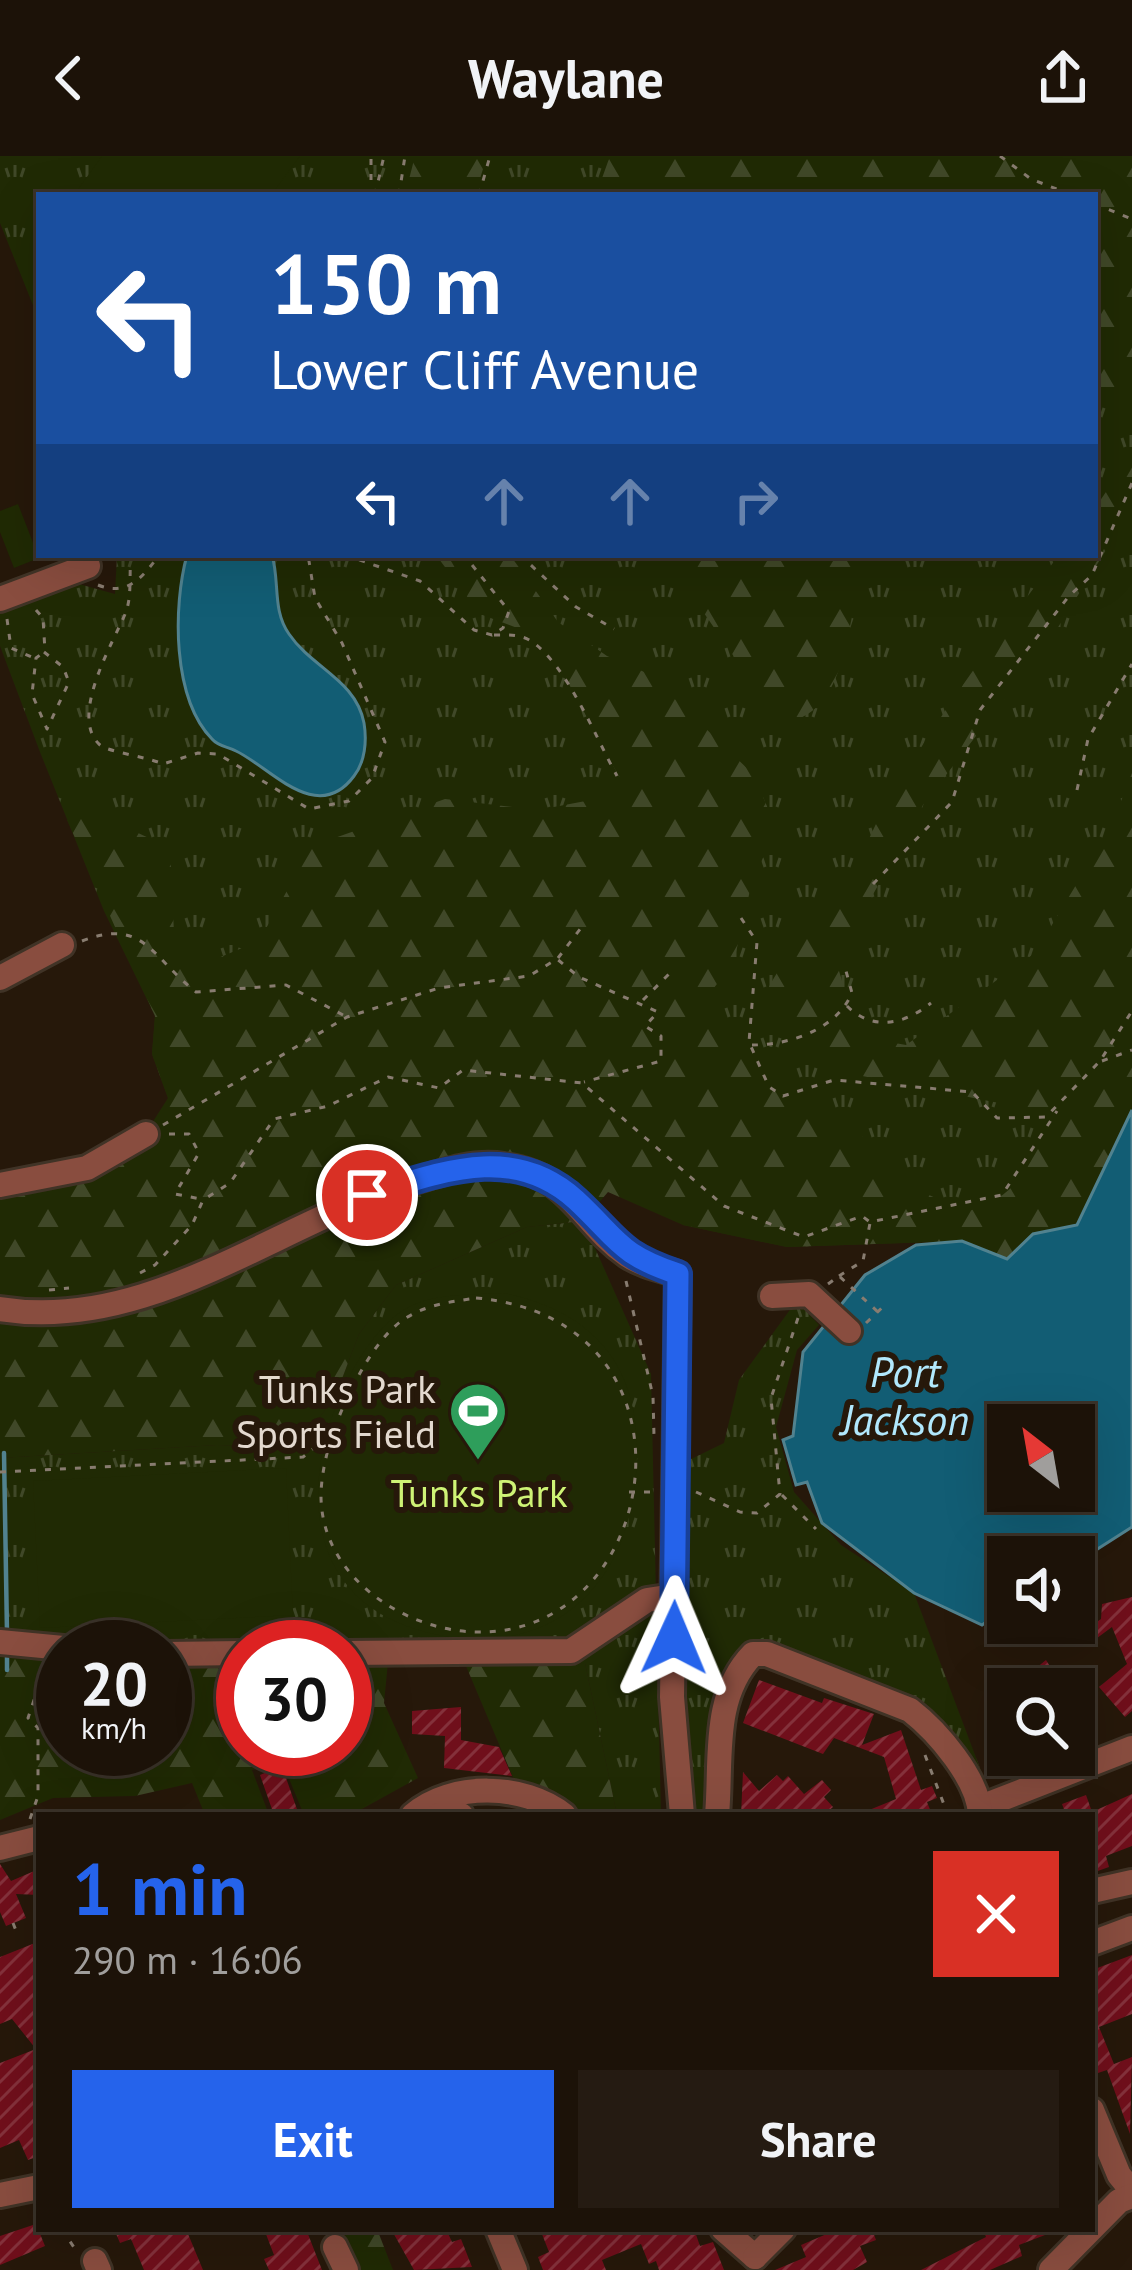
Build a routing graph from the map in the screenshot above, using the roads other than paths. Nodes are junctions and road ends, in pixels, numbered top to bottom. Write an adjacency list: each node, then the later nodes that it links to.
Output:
1 (82, 568): 2 (street)
2 (9, 603)
3 (62, 945): 4 (street)
4 (0, 978)
5 (146, 1134): 6 (street)
6 (0, 1185)
7 (772, 1296): 9 (street)
8 (0, 1309): 10 (street)
9 (852, 1322)
10 (674, 1596): 13 (street); 18 (street)
11 (0, 1642): 12 (street)
12 (36, 1645)
13 (372, 1653)
14 (1132, 1748): 15 (street)
15 (981, 1811): 19 (street)
16 (417, 1812): 17 (street)
17 (558, 1812)
18 (682, 1812)
19 (717, 1812)
20 (36, 1839): 21 (street)
21 (0, 1848)
22 (1132, 1882): 23 (street)
23 (1095, 1890)
24 (1132, 1928): 25 (street)
25 (1095, 1941)
26 (1095, 2117): 31 (street)
27 (36, 2176): 28 (street)
28 (0, 2182)
29 (36, 2188): 30 (street)
30 (0, 2194)
31 (1132, 2196): 32 (street); 41 (street)
32 (1095, 2225)
33 (499, 2232): 39 (street)
34 (726, 2232): 38 (street)
35 (750, 2232): 38 (street)
36 (781, 2232): 38 (street)
37 (1088, 2232): 40 (street)
38 (757, 2264)
39 (515, 2270)
40 (1051, 2270)
41 (1067, 2270)

